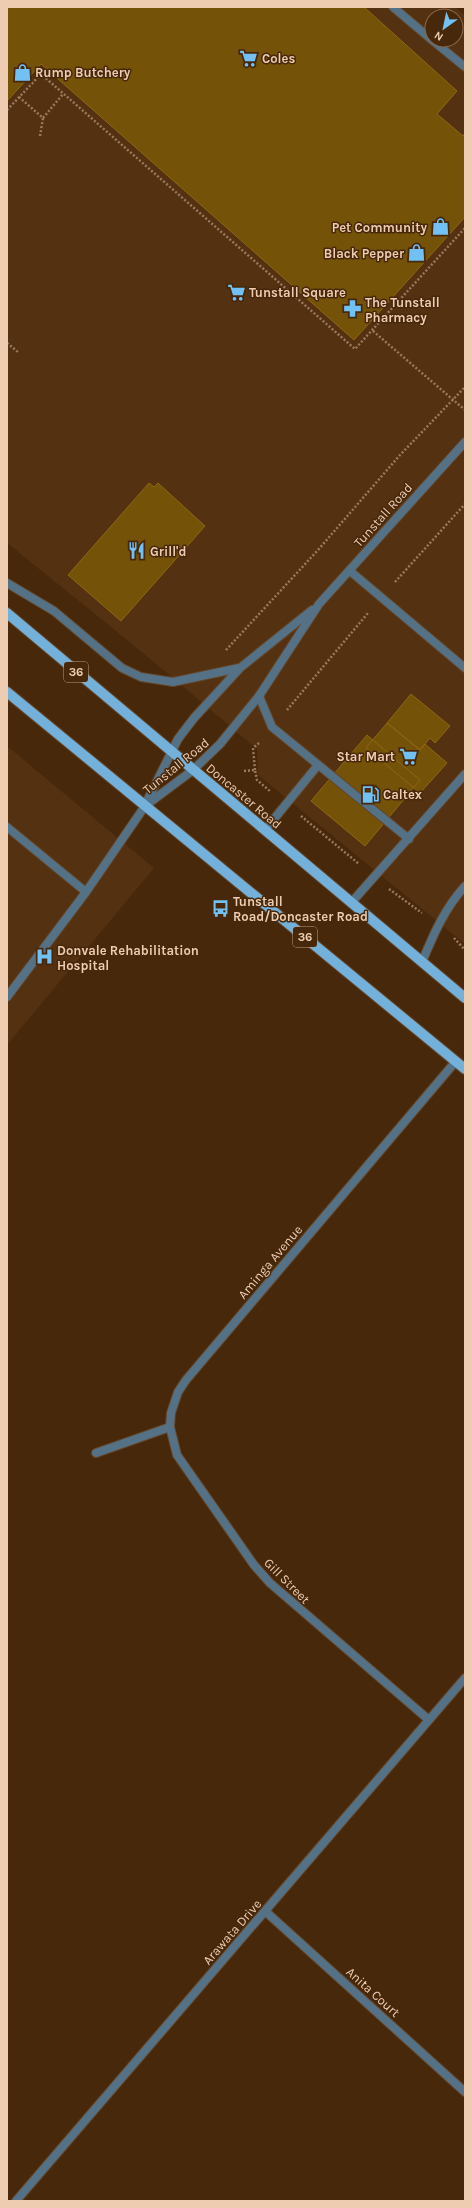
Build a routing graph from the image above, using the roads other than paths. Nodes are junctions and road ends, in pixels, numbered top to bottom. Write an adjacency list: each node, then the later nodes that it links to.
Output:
1 (393, 7): 2 (street)
2 (424, 33)
3 (442, 48): 4 (street)
4 (465, 67)
5 (465, 442): 6 (street, Tunstall Road)
6 (350, 571): 8 (street, Tunstall Road); 11 (street)
7 (7, 583): 10 (street, Tunstall Road)
8 (319, 604): 10 (street, Tunstall Road); 13 (street, Tunstall Road)
9 (7, 613): 14 (main road, Doncaster Road / 36)
10 (240, 668): 14 (street, Tunstall Road)
11 (465, 668)
12 (7, 692): 18 (main road, 36)
13 (259, 696): 15 (street); 16 (street, Tunstall Road)
14 (172, 752): 16 (main road, Doncaster Road / 36); 18 (street, Tunstall Road)
15 (318, 765): 20 (street); 21 (street)
16 (193, 770): 18 (street, Tunstall Road); 20 (main road, Doncaster Road / 36)
17 (465, 774): 21 (street)
18 (144, 806): 23 (street); 28 (main road, 36)
19 (7, 827): 23 (street)
20 (265, 830): 24 (main road, Doncaster Road / 36)
21 (409, 839): 24 (street)
22 (465, 886): 25 (street)
23 (86, 892): 26 (street)
24 (351, 903): 25 (main road, Doncaster Road / 36)
25 (422, 962): 27 (main road, Doncaster Road / 36)
26 (7, 996)
27 (465, 998)
28 (456, 1061): 29 (main road, 36); 30 (street, Aminga Avenue)
29 (465, 1069)
30 (170, 1427): 31 (street); 33 (street, Gill Street)
31 (96, 1453)
32 (465, 1678): 33 (street, Arawata Drive)
33 (428, 1720): 34 (street, Arawata Drive)
34 (265, 1911): 35 (street, Anita Court); 36 (street, Arawata Drive)
35 (465, 2092)
36 (16, 2201)

